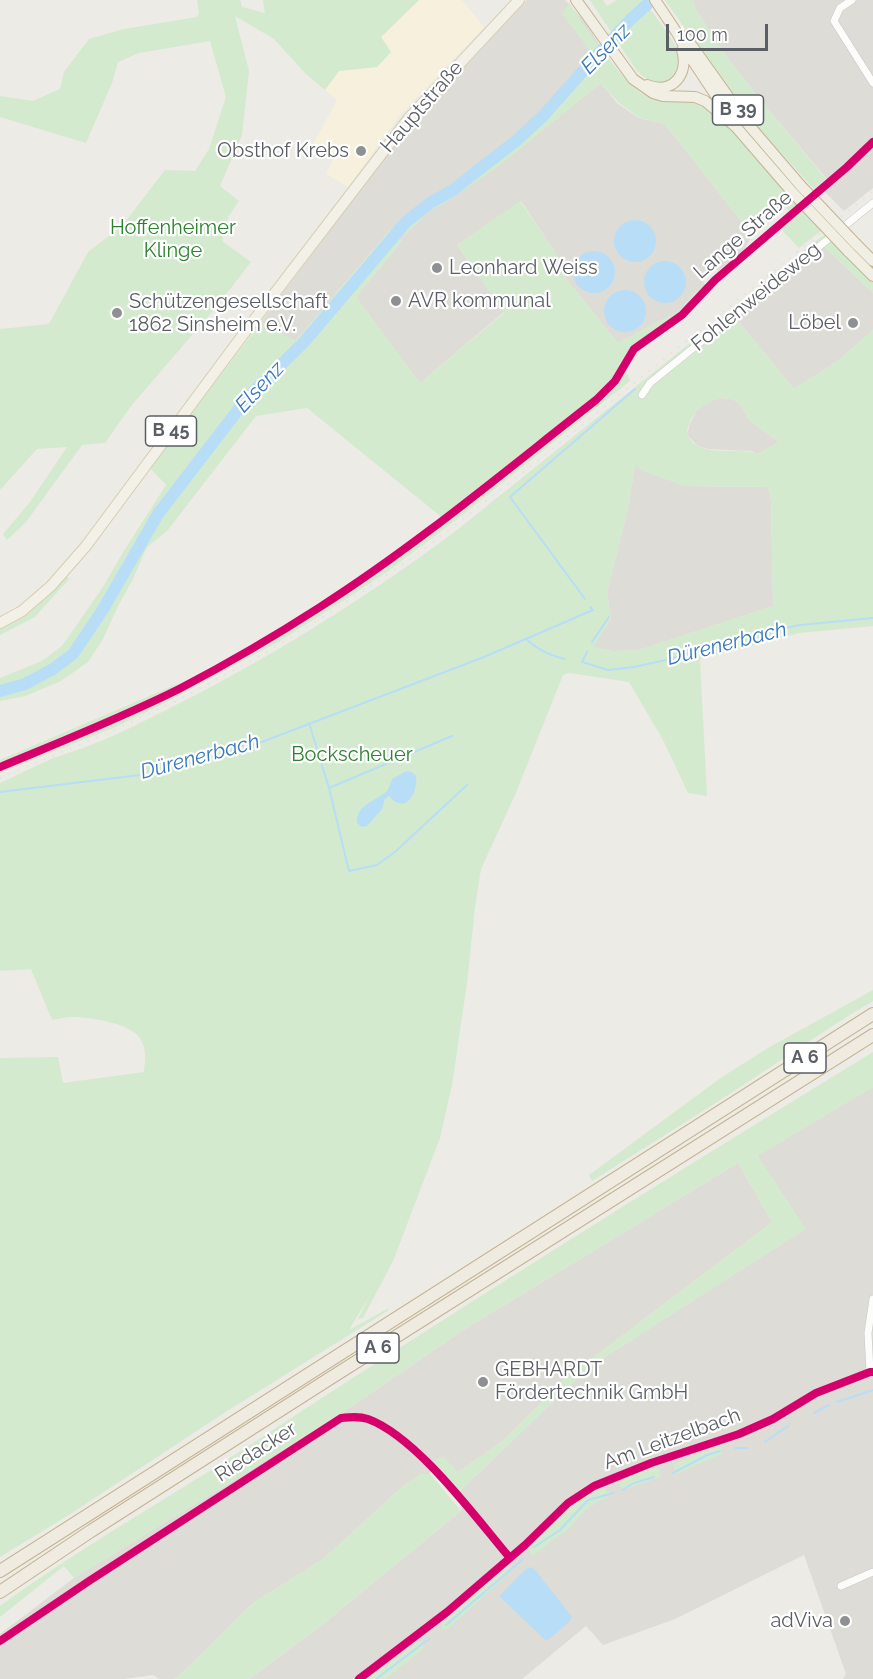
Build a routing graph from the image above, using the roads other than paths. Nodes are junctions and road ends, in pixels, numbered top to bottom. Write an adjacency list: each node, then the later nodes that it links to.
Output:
1 (519, 0): 19 (main road, Hauptstraße / B 45)
2 (568, 0): 6 (highway)
3 (576, 0): 6 (highway, B 39)
4 (852, 0): 9 (street)
5 (658, 4): 7 (highway)
6 (586, 13): 8 (highway, B 39)
7 (677, 33): 8 (highway); 10 (highway); 12 (highway, B 39)
8 (633, 79): 10 (highway, B 39)
9 (873, 83)
10 (736, 127): 12 (highway, B 39)
11 (873, 142): 17 (street, Lange Straße)
12 (797, 190): 14 (highway, B 39, bridge)
13 (873, 203): 18 (street, Fohlenweideweg)
14 (852, 248): 15 (highway, B 39); 16 (highway, B 39)
15 (873, 261)
16 (873, 276)
17 (615, 381)
18 (642, 395)
19 (0, 623)
20 (873, 1014): 25 (highway, A 6)
21 (873, 1035): 28 (highway, A 6)
22 (873, 1299): 23 (street)
23 (871, 1372): 24 (street, Am Leitzelbach)
24 (510, 1558): 29 (street, Riedacker); 30 (street, Am Leitzelbach)
25 (0, 1571)
26 (873, 1572): 27 (street)
27 (841, 1586)
28 (0, 1592)
29 (0, 1641)
30 (359, 1679)

